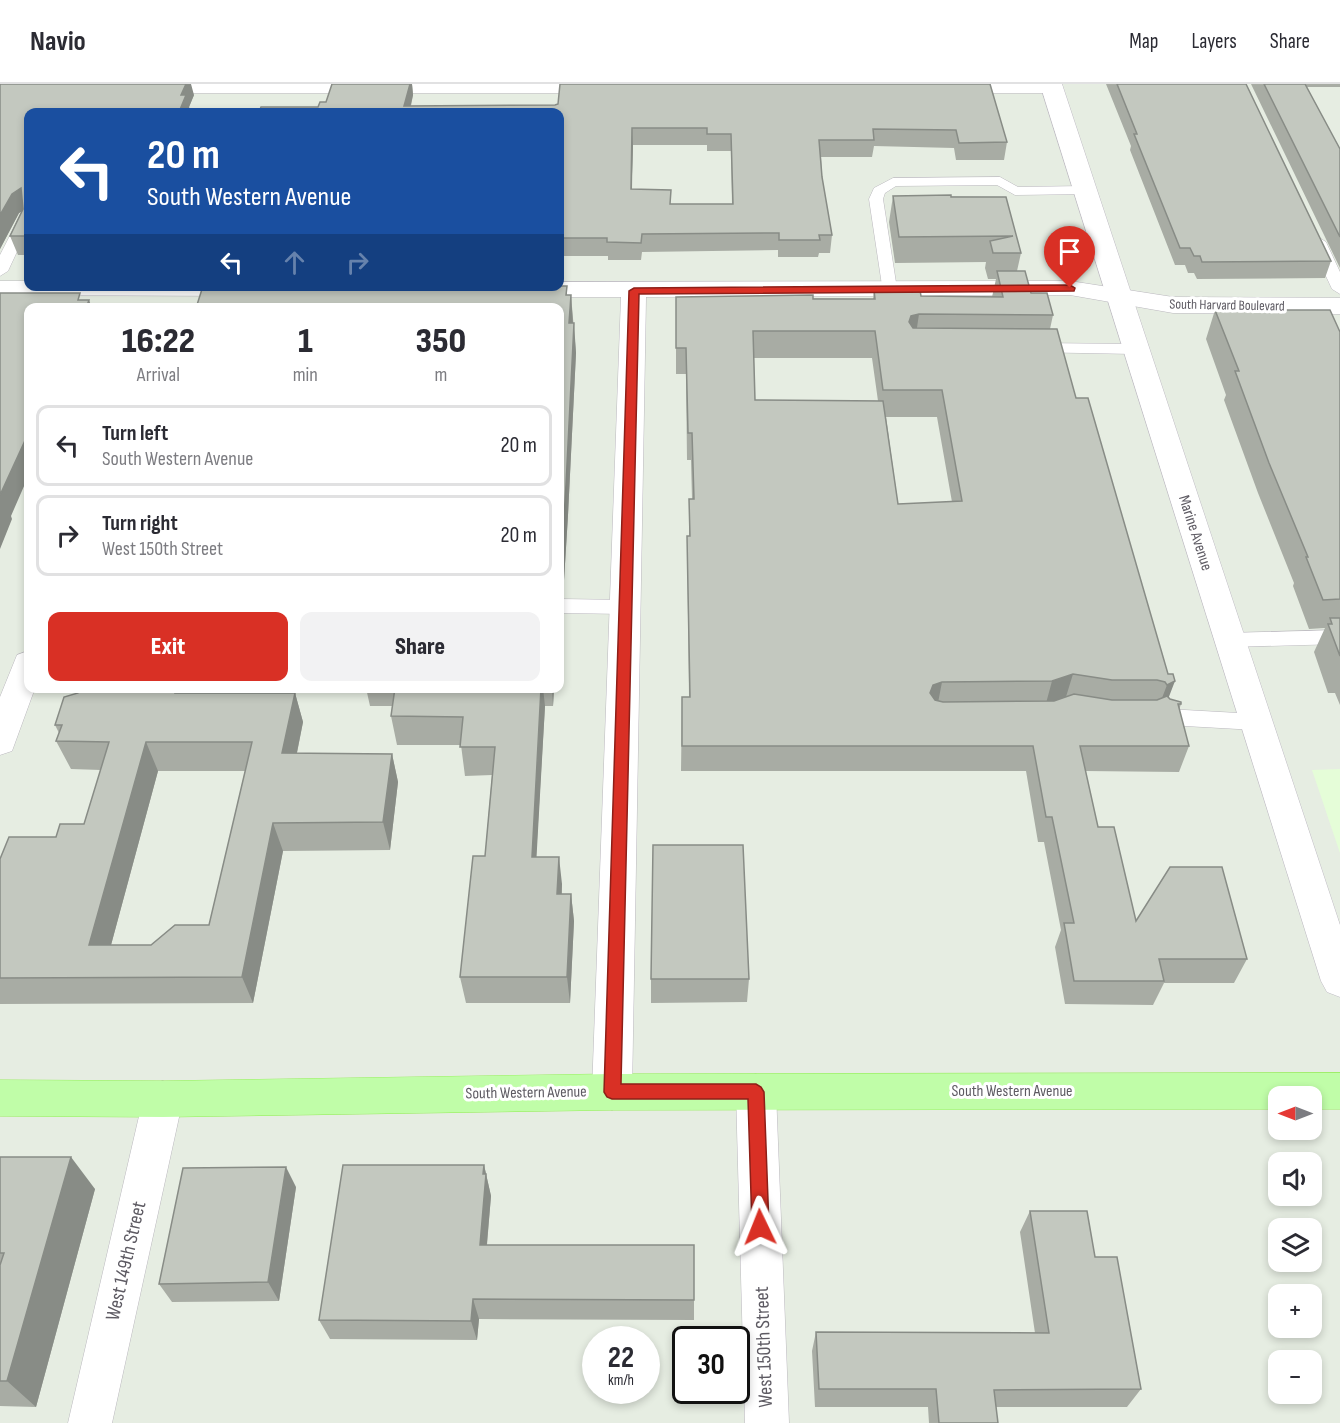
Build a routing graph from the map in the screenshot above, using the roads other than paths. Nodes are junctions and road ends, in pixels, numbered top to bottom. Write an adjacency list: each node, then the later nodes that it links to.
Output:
1 (1051, 86): 4 (street); 6 (street, Marine Avenue)
2 (131, 87): 5 (street)
3 (618, 87): 5 (street)
4 (928, 87)
5 (236, 92)
6 (1085, 190): 12 (lane); 19 (street, Marine Avenue)
7 (24, 214): 9 (lane)
8 (1310, 226): 13 (lane)
9 (0, 271)
10 (0, 288): 11 (street)
11 (24, 289)
12 (889, 289): 17 (street, South Harvard Boulevard); 19 (street, South Harvard Boulevard)
13 (1340, 289)
14 (564, 290): 17 (street, South Harvard Boulevard)
15 (82, 291): 18 (street)
16 (228, 291): 18 (street)
17 (634, 291): 24 (street)
18 (163, 294)
19 (1118, 296): 20 (street, South Harvard Boulevard); 22 (street, Marine Avenue)
20 (1340, 306)
21 (1019, 348): 22 (lane)
22 (1135, 349): 26 (street, Marine Avenue)
23 (564, 606): 24 (lane)
24 (626, 607): 33 (street)
25 (1340, 637): 26 (lane)
26 (1230, 640): 29 (street, Marine Avenue)
27 (24, 674): 30 (street)
28 (1167, 717): 29 (lane)
29 (1256, 722): 31 (street, Marine Avenue)
30 (0, 742)
31 (1340, 981)
32 (1340, 1091): 34 (main road, South Western Avenue)
33 (612, 1092): 34 (main road, South Western Avenue); 36 (main road, South Western Avenue)
34 (756, 1092): 38 (street, West 150th Street)
35 (0, 1098): 36 (main road, South Western Avenue)
36 (163, 1099): 37 (street, West 149th Street)
37 (90, 1423)
38 (767, 1423)

